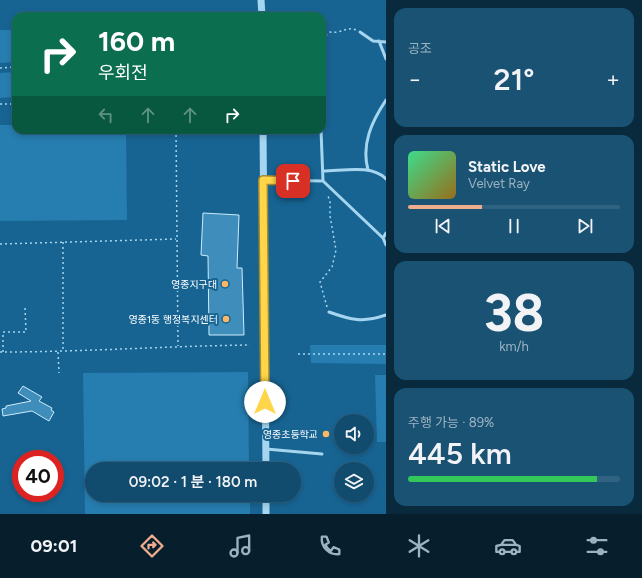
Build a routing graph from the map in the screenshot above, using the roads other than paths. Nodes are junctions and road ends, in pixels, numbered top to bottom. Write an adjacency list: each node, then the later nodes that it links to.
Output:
1 (261, 0): 2 (street)
2 (262, 12)
3 (360, 32): 4 (lane)
4 (379, 42): 5 (lane); 6 (lane)
5 (386, 42)
6 (386, 59)
7 (386, 100): 10 (lane)
8 (263, 134): 13 (street)
9 (321, 134): 11 (lane)
10 (368, 170): 11 (lane); 12 (lane)
11 (323, 171): 14 (lane)
12 (386, 179)
13 (263, 180): 14 (lane); 20 (street)
14 (323, 181): 16 (lane)
15 (386, 233): 16 (lane)
16 (383, 238): 17 (lane)
17 (386, 245)
18 (329, 312): 19 (lane)
19 (386, 315)
20 (265, 449): 21 (lane); 22 (street)
21 (322, 454)
22 (266, 462)
23 (266, 502): 24 (street)
24 (266, 514)

